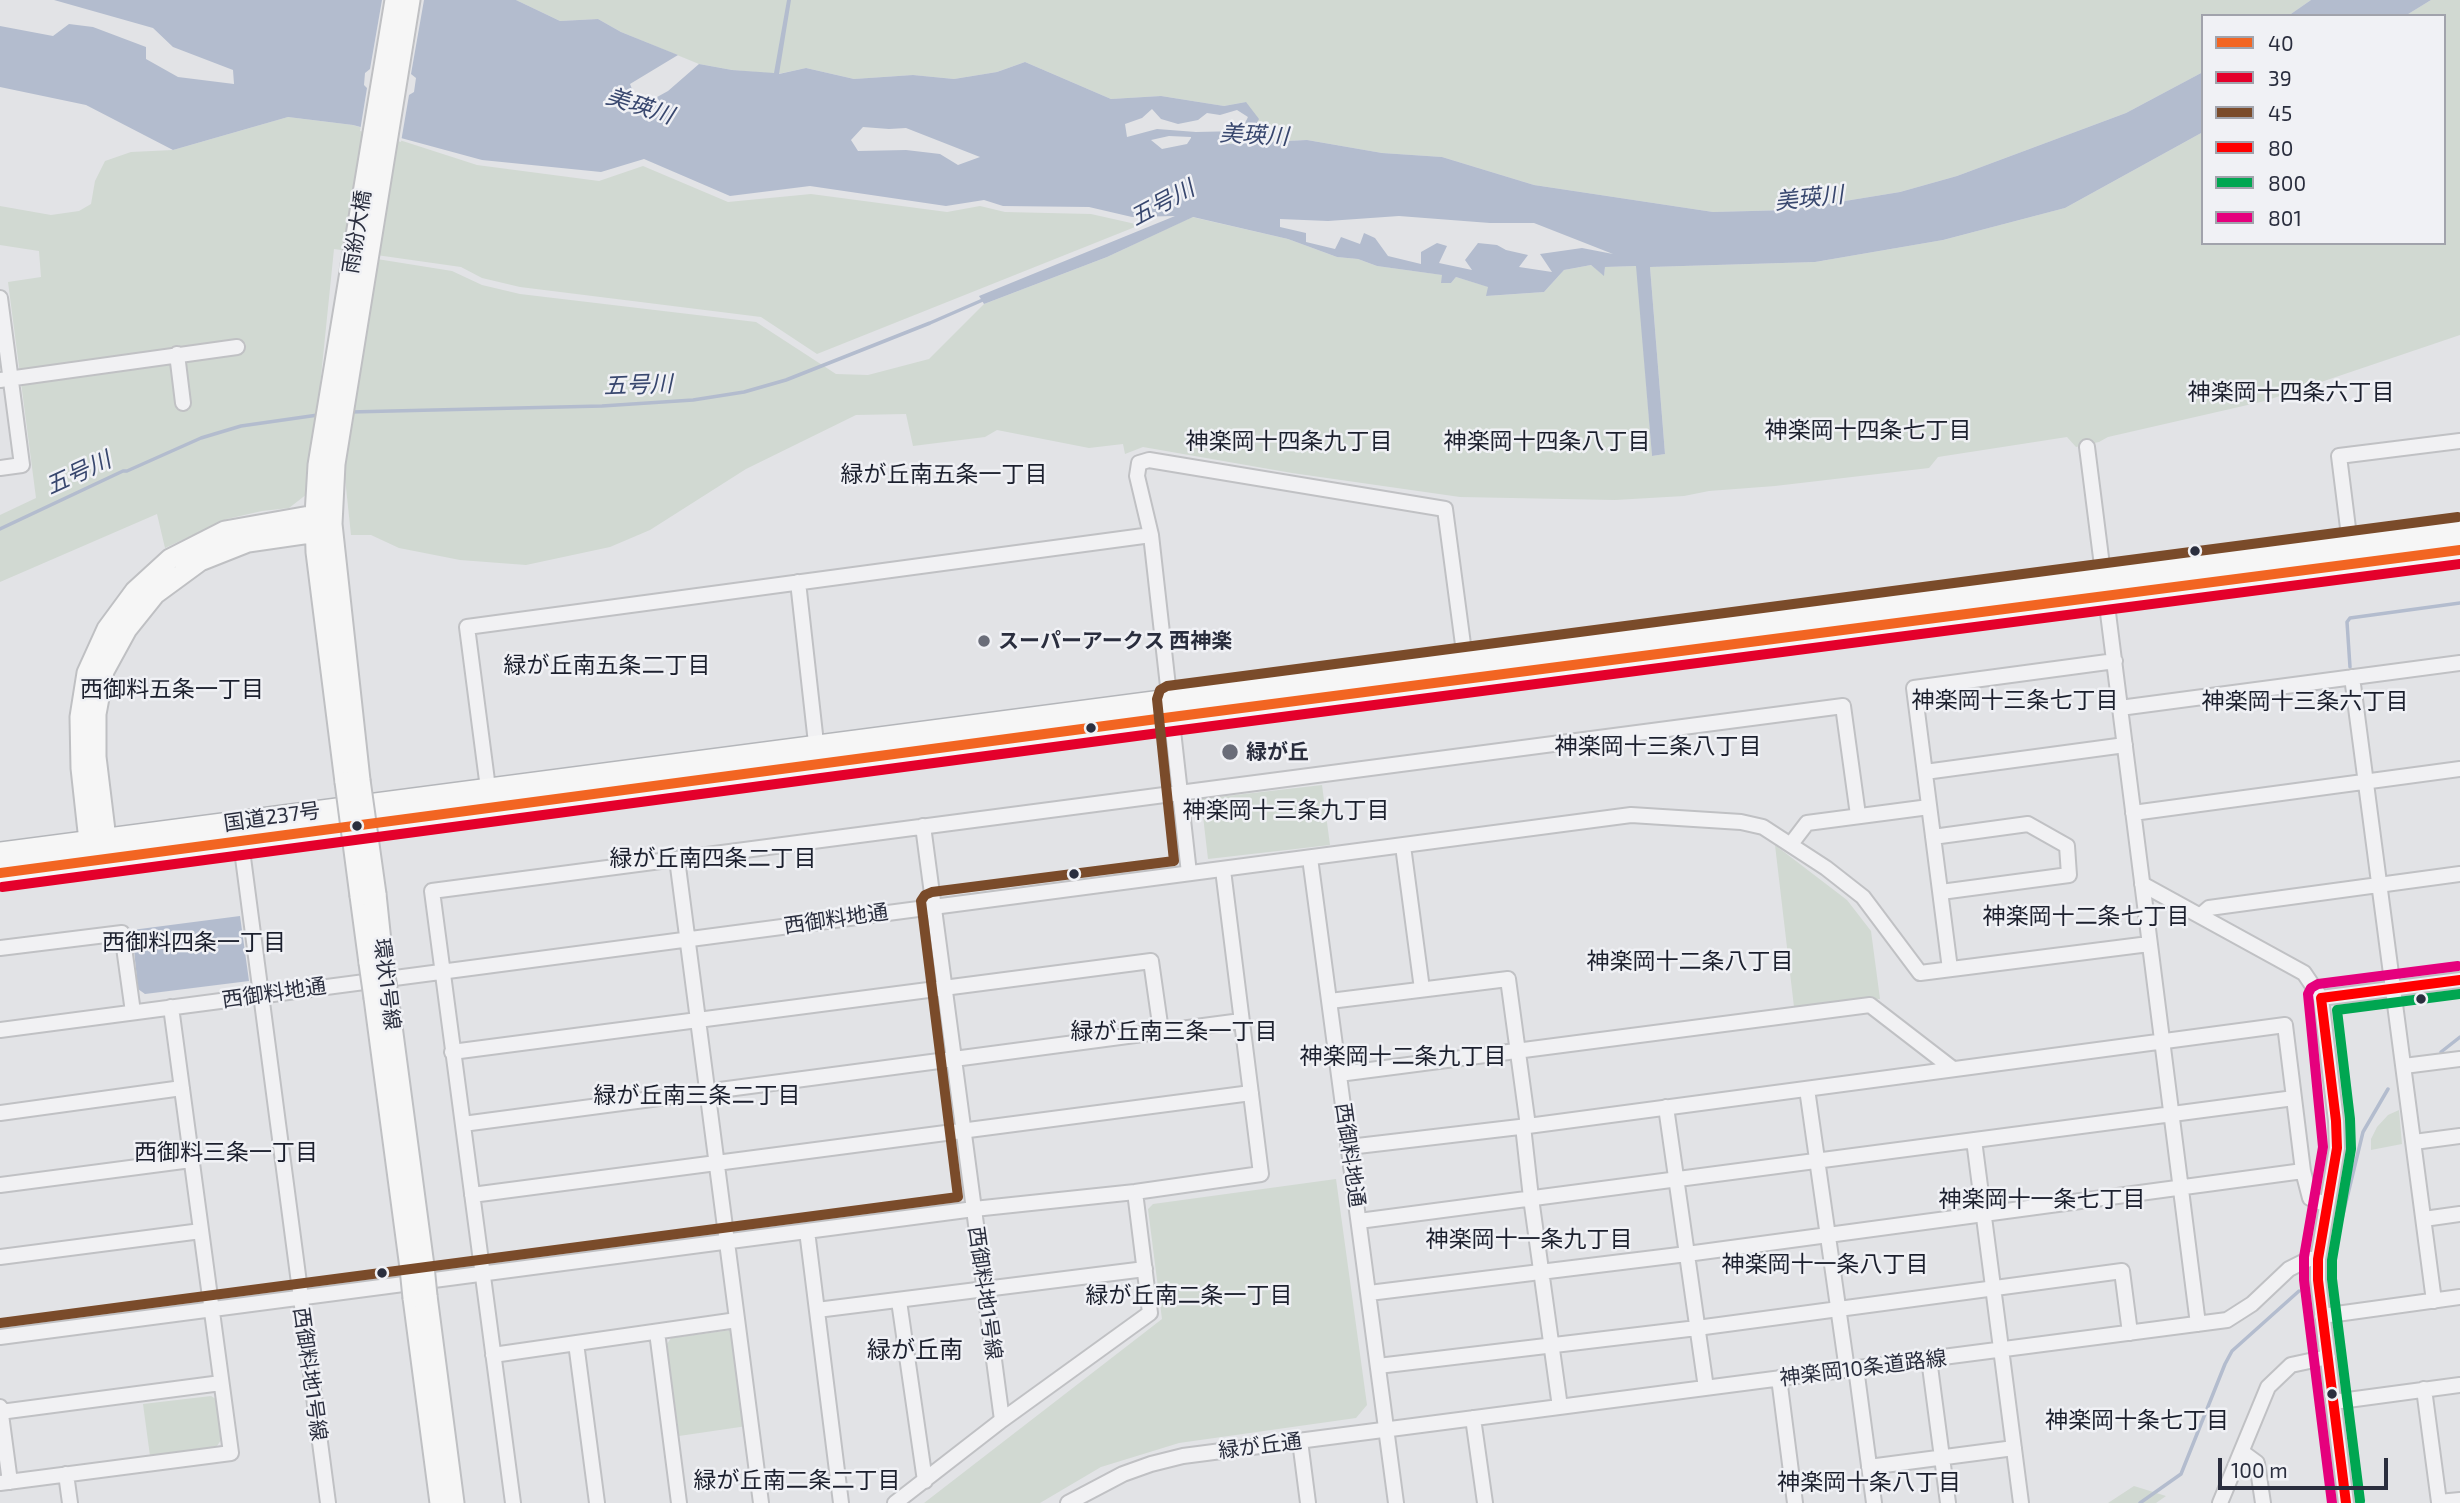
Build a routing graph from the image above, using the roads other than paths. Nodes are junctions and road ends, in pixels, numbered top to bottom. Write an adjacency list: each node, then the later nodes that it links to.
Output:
1 (395, 0): 10 (main road, 雨紛大橋)
2 (410, 0): 10 (main road, 雨紛大橋)
3 (0, 298): 6 (street)
4 (237, 347): 5 (street)
5 (177, 354): 6 (street); 7 (street)
6 (5, 379): 11 (street)
7 (183, 403)
8 (2460, 440): 17 (street)
9 (2087, 447): 19 (street)
10 (326, 464): 12 (main road, 環状1号線); 13 (main road, 環状1号線)
11 (0, 468)
12 (314, 524): 13 (main road); 30 (main road, 環状1号線); 42 (main road)
13 (332, 524): 30 (main road, 環状1号線)
14 (2460, 531): 17 (highway, 国道237号)
15 (1151, 534): 18 (street); 22 (street); 24 (street)
16 (2460, 550): 17 (highway, 国道237号)
17 (2351, 555): 19 (highway, 国道237号)
18 (797, 582): 27 (street); 33 (street)
19 (2105, 586): 20 (street); 22 (highway, 国道237号)
20 (2115, 662): 25 (street); 29 (street)
21 (2460, 663): 23 (street)
22 (1466, 669): 24 (highway, 国道237号)
23 (2352, 677): 25 (street); 31 (street)
24 (1171, 708): 27 (highway, 国道237号); 32 (street)
25 (2120, 708): 26 (street)
26 (2125, 745): 29 (street); 35 (street)
27 (818, 755): 33 (highway, 国道237号)
28 (2460, 769): 31 (street)
29 (1925, 772): 34 (street)
30 (353, 781): 126 (main road, 環状1号線, bridge)
31 (2366, 781): 35 (street); 51 (street)
32 (1180, 793): 36 (street); 37 (street); 48 (street)
33 (489, 798): 38 (highway, 国道237号)
34 (1929, 807): 36 (street); 39 (street)
35 (2133, 813): 50 (street)
36 (1858, 815): 40 (street)
37 (923, 827): 45 (street); 53 (street, 西御料地1号線)
38 (240, 832): 42 (highway, 国道237号); 64 (street, 西御料地1号線)
39 (1933, 837): 52 (street); 52 (street)
40 (1791, 844): 41 (street); 58 (street)
41 (1403, 846): 44 (street); 63 (street)
42 (99, 847): 43 (highway, 国道237号); 47 (highway, 国道237号)
43 (0, 853)
44 (1310, 858): 46 (street, 西御料地通); 66 (street, 西御料地通)
45 (677, 859): 55 (street); 59 (street)
46 (1223, 870): 48 (street, 西御料地通); 70 (street)
47 (0, 873)
48 (1189, 873): 53 (street, 西御料地通)
49 (2460, 874): 51 (street)
50 (2142, 884): 54 (street); 56 (street)
51 (2380, 885): 54 (street); 62 (street)
52 (1941, 892): 58 (street)
53 (934, 906): 55 (street, 西御料地通); 61 (street, 西御料地1号線)
54 (2201, 915): 65 (street)
55 (687, 939): 59 (street, 西御料地通); 69 (street)
56 (2149, 944): 58 (street); 73 (street)
57 (0, 948): 68 (street)
58 (1950, 969)
59 (443, 971): 64 (street, 西御料地通); 75 (street)
60 (2460, 980): 62 (street)
61 (944, 988): 69 (street); 72 (street); 76 (street, 西御料地1号線)
62 (2393, 988): 65 (street); 78 (street)
63 (1422, 989): 66 (street); 74 (street)
64 (261, 995): 67 (street, 西御料地通); 125 (street, 西御料地1号線)
65 (2321, 998): 106 (street)
66 (1330, 1001): 80 (street, 西御料地通)
67 (171, 1007): 68 (street, 西御料地通); 81 (street)
68 (133, 1012): 71 (street, 西御料地通)
69 (698, 1020): 75 (street); 83 (street)
70 (1241, 1021): 72 (street); 84 (street)
71 (0, 1030)
72 (1161, 1031): 76 (street)
73 (2161, 1041): 79 (street); 85 (street); 88 (street)
74 (1518, 1051): 79 (street); 80 (street); 90 (street)
75 (453, 1052): 89 (street)
76 (954, 1059): 83 (street); 91 (street, 西御料地1号線)
77 (2460, 1059): 78 (street)
78 (2404, 1066): 94 (street)
79 (1953, 1069): 82 (street)
80 (1339, 1073): 95 (street, 西御料地通)
81 (182, 1088): 87 (street); 96 (street)
82 (1807, 1089): 86 (street); 97 (street)
83 (707, 1092): 89 (street); 98 (street)
84 (1251, 1093): 91 (street); 103 (street)
85 (2294, 1098): 88 (street); 99 (street)
86 (1666, 1107): 90 (street); 100 (street)
87 (0, 1113)
88 (2171, 1115): 93 (street); 102 (street)
89 (463, 1124): 104 (street)
90 (1526, 1126): 95 (street); 105 (street)
91 (963, 1131): 98 (street); 107 (street, 西御料地1号線)
92 (2460, 1136): 94 (street)
93 (1974, 1140): 97 (street); 108 (street)
94 (2414, 1142): 110 (street)
95 (1349, 1147): 111 (street, 西御料地通)
96 (191, 1160): 101 (street); 112 (street)
97 (1817, 1161): 100 (street); 114 (street)
98 (717, 1163): 104 (street); 115 (street)
99 (2303, 1171): 102 (street); 106 (street)
100 (1676, 1180): 105 (street); 116 (street)
101 (0, 1185)
102 (2181, 1188): 108 (street); 135 (street)
103 (1135, 1192): 107 (street); 119 (street)
104 (472, 1195): 121 (street)
105 (1531, 1198): 111 (street); 120 (street)
106 (2327, 1205): 118 (street)
107 (974, 1209): 113 (street); 122 (street, 西御料地1号線)
108 (1985, 1214): 114 (street); 123 (street)
109 (2460, 1214): 110 (street)
110 (2424, 1219): 129 (street)
111 (1359, 1220): 124 (street, 西御料地通)
112 (201, 1231): 117 (street); 130 (street)
113 (807, 1231): 115 (street); 132 (street)
114 (1828, 1235): 116 (street); 131 (street)
115 (727, 1241): 121 (street); 134 (street)
116 (1687, 1254): 120 (street); 136 (street)
117 (0, 1257)
118 (2318, 1259): 133 (street); 135 (street, 神楽岡10条道路線)
119 (1145, 1269): 122 (street); 157 (street)
120 (1541, 1272): 124 (street); 141 (street)
121 (483, 1273): 125 (street); 143 (street)
122 (985, 1288): 128 (street); 157 (street, 西御料地1号線)
123 (1995, 1288): 131 (street); 138 (street); 142 (street)
124 (1368, 1293): 146 (street, 西御料地通)
125 (300, 1297): 130 (street); 169 (street, 西御料地1号線)
126 (420, 1297): 170 (main road, 環状1号線); 171 (main road, 環状1号線)
127 (2460, 1297): 129 (street)
128 (899, 1301): 132 (street); 165 (street)
129 (2434, 1301): 133 (street)
130 (211, 1309): 139 (street); 149 (street)
131 (1838, 1309): 136 (street); 147 (street)
132 (817, 1310): 176 (street)
133 (2322, 1316): 144 (street)
134 (737, 1320): 137 (street); 175 (street)
135 (2198, 1324): 138 (street, 神楽岡10条道路線)
136 (1697, 1328): 141 (street); 151 (street)
137 (657, 1332): 140 (street); 174 (street)
138 (2130, 1333): 142 (street, 神楽岡10条道路線)
139 (0, 1337)
140 (576, 1343): 143 (street); 173 (street)
141 (1551, 1344): 146 (street); 154 (street)
142 (2001, 1350): 145 (street, 神楽岡10条道路線); 160 (street)
143 (492, 1355): 172 (street)
144 (2328, 1357): 153 (street); 161 (street)
145 (1929, 1359): 147 (street, 神楽岡10条道路線); 162 (street)
146 (1378, 1366): 158 (street, 西御料地通)
147 (1852, 1369): 148 (street, 神楽岡10条道路線); 163 (street)
148 (1779, 1378): 151 (street, 神楽岡10条道路線); 182 (street)
149 (221, 1383): 155 (street); 164 (street)
150 (2460, 1385): 152 (street)
151 (1706, 1388): 154 (street, 神楽岡10条道路線)
152 (2424, 1390): 153 (street); 167 (street)
153 (2333, 1402): 188 (street)
154 (1560, 1407): 156 (street, 神楽岡10条道路線)
155 (0, 1410): 166 (street)
156 (1473, 1418): 158 (street, 神楽岡10条道路線); 181 (street)
157 (1002, 1420): 165 (street)
158 (1387, 1429): 159 (street, 緑が丘通); 180 (street)
159 (1300, 1441): 178 (street, 緑が丘通); 179 (street)
160 (2014, 1448): 162 (street); 185 (street)
161 (2242, 1452): 186 (street); 187 (street)
162 (1942, 1457): 163 (street); 184 (street)
163 (1869, 1467): 183 (street)
164 (66, 1474): 166 (street); 168 (street)
165 (925, 1481): 177 (street)
166 (5, 1482)
167 (2460, 1500)
168 (70, 1503)
169 (328, 1503)
170 (440, 1503)
171 (454, 1503)
172 (513, 1503)
173 (597, 1503)
174 (679, 1503)
175 (761, 1503)
176 (841, 1503)
177 (895, 1503)
178 (1068, 1503)
179 (1308, 1503)
180 (1396, 1503)
181 (1485, 1503)
182 (1795, 1503)
183 (1874, 1503)
184 (1948, 1503)
185 (2021, 1503)
186 (2220, 1503)
187 (2263, 1503)
188 (2346, 1503)

